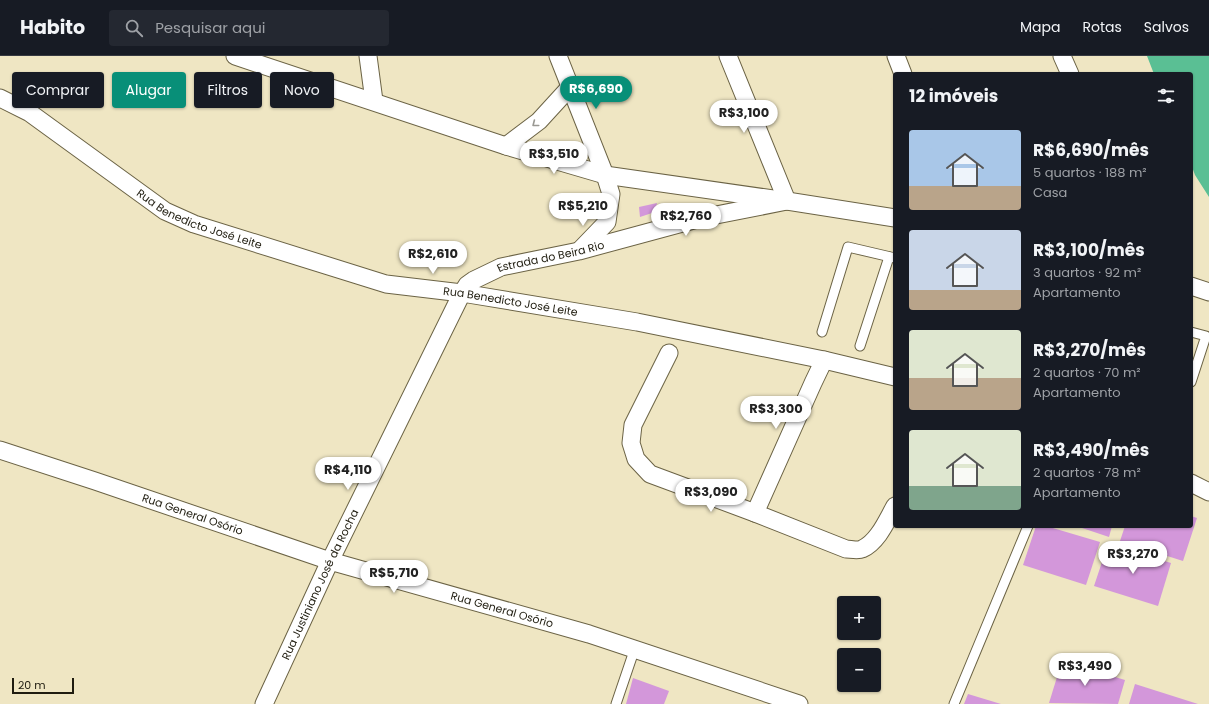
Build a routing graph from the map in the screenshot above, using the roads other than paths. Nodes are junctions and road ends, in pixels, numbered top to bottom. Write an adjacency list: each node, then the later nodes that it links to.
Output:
1 (234, 56): 11 (street)
2 (368, 56): 11 (street)
3 (558, 56): 9 (street)
4 (728, 56): 14 (street)
5 (896, 56): 7 (street)
6 (1062, 56): 8 (street)
7 (902, 72)
8 (1069, 72)
9 (571, 86): 12 (street, one-way to 12); 13 (street)
10 (0, 98): 22 (street, Rua Benedicto José Leite)
11 (374, 102): 12 (street)
12 (506, 146): 13 (street)
13 (605, 175): 14 (street); 16 (street)
14 (787, 201): 15 (street); 17 (street, Estrada do Beira Rio)
15 (893, 218)
16 (607, 222): 17 (street); 18 (street)
17 (629, 237): 18 (street, Estrada do Beira Rio)
18 (579, 251): 22 (street, Estrada do Beira Rio)
19 (892, 258): 23 (lane); 25 (lane)
20 (1193, 287): 21 (street)
21 (1209, 292)
22 (462, 293): 27 (street, Rua Benedicto José Leite); 36 (street, Rua Justiniano José da Rocha)
23 (822, 332)
24 (1193, 333): 29 (lane)
25 (860, 346)
26 (669, 353): 34 (street)
27 (824, 360): 28 (street, Rua Benedicto José Leite); 34 (street)
28 (893, 376)
29 (1193, 376)
30 (0, 450): 36 (street, Rua General Osório)
31 (1193, 484): 32 (street)
32 (1209, 492)
33 (893, 510): 34 (street)
34 (755, 513)
35 (1027, 528): 41 (lane)
36 (330, 561): 37 (street, Rua General Osório); 38 (street, Rua Justiniano José da Rocha)
37 (635, 648): 39 (lane); 40 (street, Rua General Osório)
38 (264, 704)
39 (616, 704)
40 (799, 704)
41 (954, 704)

